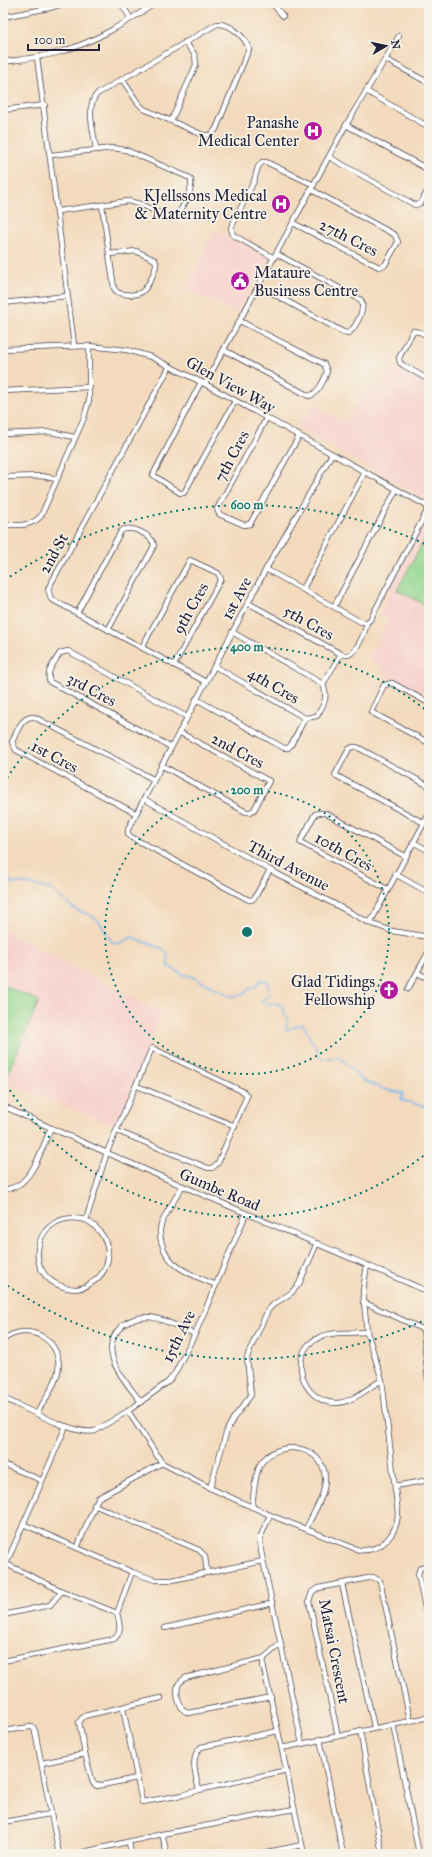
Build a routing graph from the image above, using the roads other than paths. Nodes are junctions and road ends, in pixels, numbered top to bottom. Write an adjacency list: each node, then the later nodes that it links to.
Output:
1 (66, 3): 6 (street)
2 (121, 3): 7 (street)
3 (156, 3): 7 (street)
4 (272, 3): 5 (street)
5 (283, 16)
6 (3, 17)
7 (131, 19): 10 (street)
8 (398, 36): 11 (street)
9 (185, 42): 13 (street); 18 (street); 18 (street)
10 (37, 57): 12 (street); 16 (street)
11 (385, 59): 14 (street); 15 (street)
12 (3, 62)
13 (122, 79): 18 (street); 21 (street)
14 (429, 83)
15 (366, 91): 19 (street); 20 (street)
16 (44, 105): 17 (street); 22 (street)
17 (3, 110)
18 (171, 121)
19 (346, 125): 23 (street); 24 (street)
20 (429, 127)
21 (96, 149): 22 (street); 28 (street)
22 (51, 155): 29 (street)
23 (329, 157): 25 (street); 26 (street)
24 (429, 170)
25 (314, 185): 27 (street); 32 (street)
26 (429, 188)
27 (312, 190): 30 (street); 30 (street, 27th Cres)
28 (102, 205): 29 (street); 31 (street)
29 (58, 210): 34 (street)
30 (293, 223): 32 (street)
31 (109, 254): 31 (street)
32 (275, 256): 33 (street); 33 (street)
33 (259, 286): 36 (street)
34 (67, 296): 35 (street); 38 (street)
35 (3, 303)
36 (240, 321): 41 (street); 41 (street)
37 (429, 337): 43 (street)
38 (74, 345): 39 (street, Glen View Way); 40 (street, Glen View Way)
39 (88, 346): 42 (street, Glen View Way); 45 (street)
40 (3, 349)
41 (224, 350): 44 (street)
42 (170, 366): 44 (street, Glen View Way); 63 (street, 2nd St)
43 (429, 380)
44 (203, 383): 47 (street, Glen View Way); 47 (street)
45 (90, 386): 46 (street); 51 (street)
46 (3, 391)
47 (235, 401): 48 (street, Glen View Way)
48 (266, 419): 50 (street, Glen View Way); 50 (street, 7th Cres)
49 (3, 434): 51 (street)
50 (299, 436): 52 (street, Glen View Way)
51 (74, 437): 55 (street)
52 (332, 454): 53 (street, Glen View Way); 59 (street, 1st Ave)
53 (365, 472): 56 (street, Glen View Way); 60 (street)
54 (3, 477): 55 (street)
55 (56, 479): 58 (street)
56 (396, 490): 57 (street, Glen View Way); 62 (street)
57 (429, 507): 64 (street)
58 (3, 525)
59 (266, 569): 60 (street); 61 (street, 1st Ave)
60 (303, 589): 62 (street)
61 (248, 603): 66 (street, 1st Ave); 68 (street, 5th Cres)
62 (335, 606): 64 (street)
63 (77, 613): 65 (street, 2nd St); 65 (street)
64 (369, 621): 68 (street)
65 (108, 630): 67 (street, 2nd St)
66 (232, 632): 70 (street, 1st Ave); 72 (street)
67 (142, 647): 69 (street, 2nd St); 69 (street, 9th Cres)
68 (341, 654): 72 (street, 5th Cres)
69 (174, 665): 71 (street, 2nd St)
70 (214, 666): 71 (street, 1st Ave); 76 (street, 4th Cres)
71 (206, 682): 73 (street, 1st Ave)
72 (323, 684): 76 (street)
73 (196, 700): 75 (street, 1st Ave); 76 (street, 4th Cres)
74 (429, 703): 78 (street)
75 (187, 717): 77 (street, 1st Ave); 79 (street, 3rd Cres)
76 (305, 718)
77 (179, 732): 79 (street, 1st Ave); 80 (street, 2nd Cres)
78 (429, 743)
79 (171, 747): 80 (street, 1st Ave)
80 (161, 765): 81 (street, 1st Ave)
81 (153, 779): 83 (street, 1st Ave); 84 (street, 1st Cres)
82 (429, 786): 86 (street)
83 (144, 799): 84 (street, 1st Ave); 90 (street, Third Avenue)
84 (135, 813): 90 (street, 1st Ave)
85 (429, 814): 86 (street)
86 (424, 823): 87 (street)
87 (413, 842): 88 (street); 89 (street)
88 (429, 851)
89 (405, 856): 91 (street); 92 (street, 10th Cres)
90 (270, 870): 94 (street, Third Avenue)
91 (395, 874): 92 (street); 93 (street)
92 (387, 889): 94 (street)
93 (429, 893)
94 (370, 923): 95 (street, Third Avenue)
95 (429, 937)
96 (429, 951): 97 (street)
97 (418, 973): 98 (street); 99 (street)
98 (429, 979)
99 (408, 989)
100 (137, 1086): 102 (street); 102 (street); 104 (street)
101 (3, 1106): 103 (street, Gumbe Road)
102 (235, 1126): 104 (street)
103 (51, 1128): 105 (street, Gumbe Road); 107 (street)
104 (117, 1131): 105 (street)
105 (107, 1152): 106 (street, Gumbe Road); 109 (street)
106 (182, 1187): 108 (street, Gumbe Road); 112 (street)
107 (3, 1190)
108 (246, 1214): 110 (street, Gumbe Road); 112 (street, 15th Ave)
109 (86, 1220): 109 (street)
110 (317, 1243): 111 (street, Gumbe Road); 132 (street)
111 (367, 1265): 113 (street, Gumbe Road); 114 (street)
112 (216, 1285): 118 (street, 15th Ave)
113 (429, 1292)
114 (363, 1302): 115 (street); 116 (street)
115 (423, 1329): 117 (street); 121 (street)
116 (367, 1332): 120 (street); 120 (street)
117 (429, 1332)
118 (195, 1334): 123 (street, 15th Ave); 123 (street)
119 (3, 1340): 125 (street)
120 (382, 1380): 131 (street)
121 (429, 1390)
122 (3, 1398): 125 (street, 15th Ave)
123 (141, 1402): 124 (street, 15th Ave)
124 (128, 1411): 126 (street, 15th Ave); 127 (street)
125 (37, 1413): 126 (street, 15th Ave)
126 (66, 1426): 129 (street)
127 (162, 1463): 132 (street); 133 (street)
128 (3, 1464): 129 (street)
129 (41, 1480): 136 (street)
130 (429, 1480): 131 (street)
131 (395, 1486): 137 (street)
132 (210, 1488): 134 (street)
133 (94, 1505): 138 (street); 143 (street)
134 (252, 1507): 135 (street); 137 (street)
135 (270, 1515): 137 (street); 139 (street)
136 (23, 1524): 138 (street); 141 (street)
137 (306, 1529)
138 (77, 1548): 142 (street)
139 (263, 1561): 143 (street); 146 (street)
140 (429, 1564): 149 (street)
141 (5, 1565): 145 (street)
142 (132, 1572): 143 (street); 147 (street)
143 (207, 1573)
144 (342, 1584): 158 (street, Matsai Crescent); 160 (street); 164 (street, Matsai Crescent)
145 (62, 1591): 147 (street); 148 (street)
146 (272, 1604): 150 (street); 151 (street)
147 (117, 1613): 153 (street)
148 (3, 1615)
149 (429, 1627)
150 (165, 1628)
151 (281, 1644): 152 (street); 166 (street)
152 (264, 1658): 154 (street); 154 (street)
153 (3, 1661)
154 (271, 1696): 161 (street)
155 (162, 1698): 156 (street)
156 (123, 1708): 168 (street); 171 (street)
157 (429, 1716): 158 (street)
158 (410, 1720): 159 (street)
159 (393, 1724): 160 (street); 187 (street)
160 (374, 1727): 162 (street)
161 (278, 1730): 167 (street); 172 (street)
162 (360, 1730): 164 (street); 186 (street)
163 (3, 1731): 169 (street)
164 (338, 1736): 165 (street)
165 (320, 1739): 166 (street); 185 (street)
166 (302, 1744): 167 (street)
167 (282, 1748): 170 (street)
168 (84, 1754): 169 (street); 171 (street)
169 (42, 1764): 174 (street)
170 (287, 1770): 172 (street); 173 (street)
171 (137, 1778): 172 (street)
172 (199, 1790)
173 (294, 1809): 176 (street); 178 (street)
174 (50, 1814): 175 (street); 179 (street)
175 (3, 1822)
176 (162, 1834): 177 (street); 182 (street)
177 (129, 1842): 180 (street); 181 (street)
178 (302, 1845): 183 (street); 184 (street)
179 (59, 1854)
180 (75, 1854)
181 (131, 1854)
182 (167, 1854)
183 (258, 1854)
184 (304, 1854)
185 (343, 1854)
186 (382, 1854)
187 (419, 1854)

